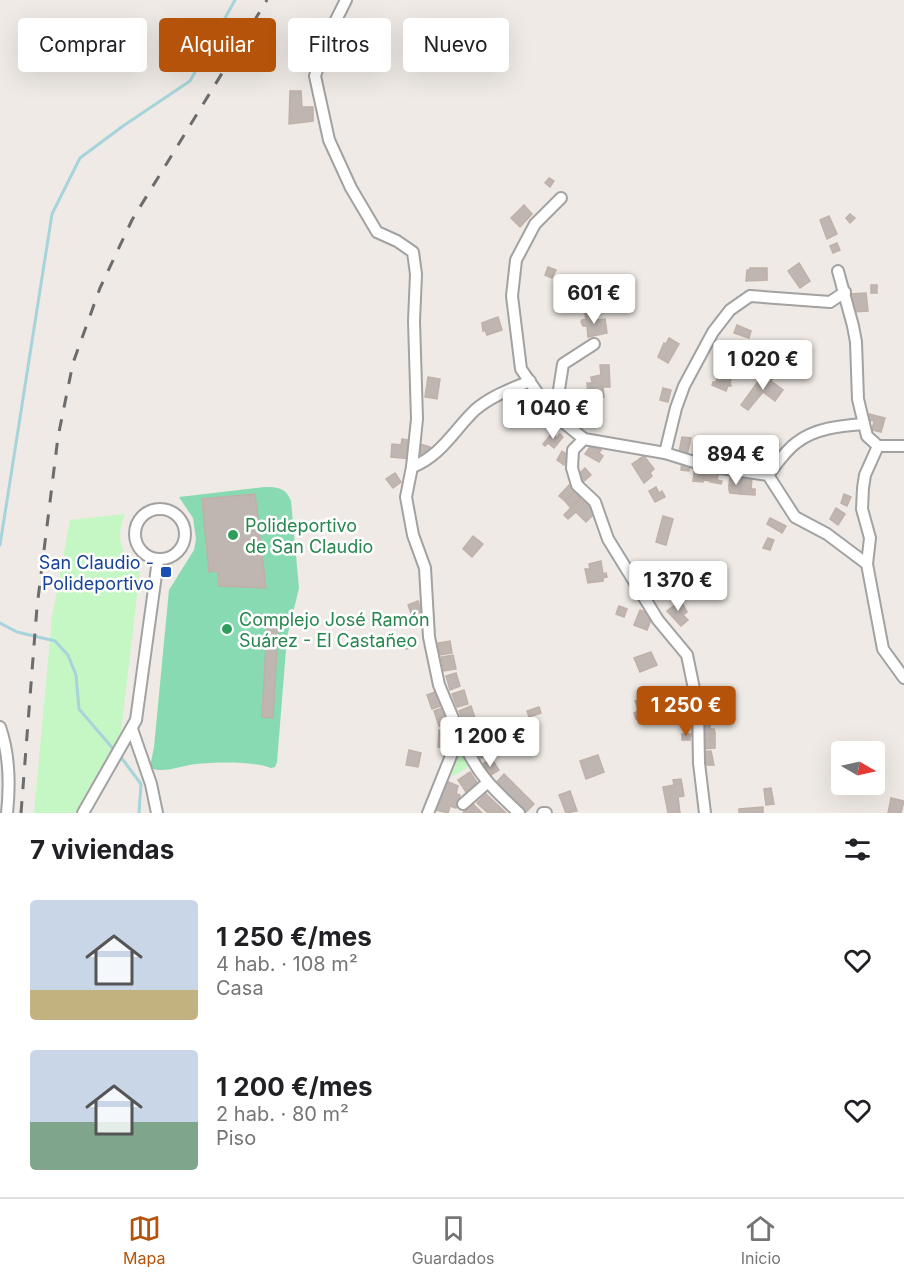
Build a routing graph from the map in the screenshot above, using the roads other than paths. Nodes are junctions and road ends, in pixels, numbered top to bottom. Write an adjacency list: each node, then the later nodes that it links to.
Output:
1 (346, 0): 13 (street)
2 (561, 198): 6 (street)
3 (838, 271): 4 (street)
4 (845, 292): 8 (street); 12 (street)
5 (594, 344): 7 (street)
6 (530, 381): 7 (street); 13 (street)
7 (563, 422): 9 (street)
8 (864, 424): 11 (street); 14 (street)
9 (584, 439): 12 (street); 28 (street)
10 (904, 446): 11 (street)
11 (878, 447): 16 (street)
12 (665, 453): 14 (street)
13 (412, 467): 20 (street)
14 (768, 475): 16 (street)
15 (158, 560): 15 (street); 19 (street)
16 (867, 564): 17 (street)
17 (904, 678)
18 (0, 727): 23 (street)
19 (132, 729): 24 (street); 25 (street)
20 (463, 742): 21 (street); 26 (street)
21 (487, 783): 22 (street); 27 (street)
22 (463, 804)
23 (7, 813)
24 (83, 813)
25 (156, 813)
26 (428, 813)
27 (519, 813)
28 (705, 813)

